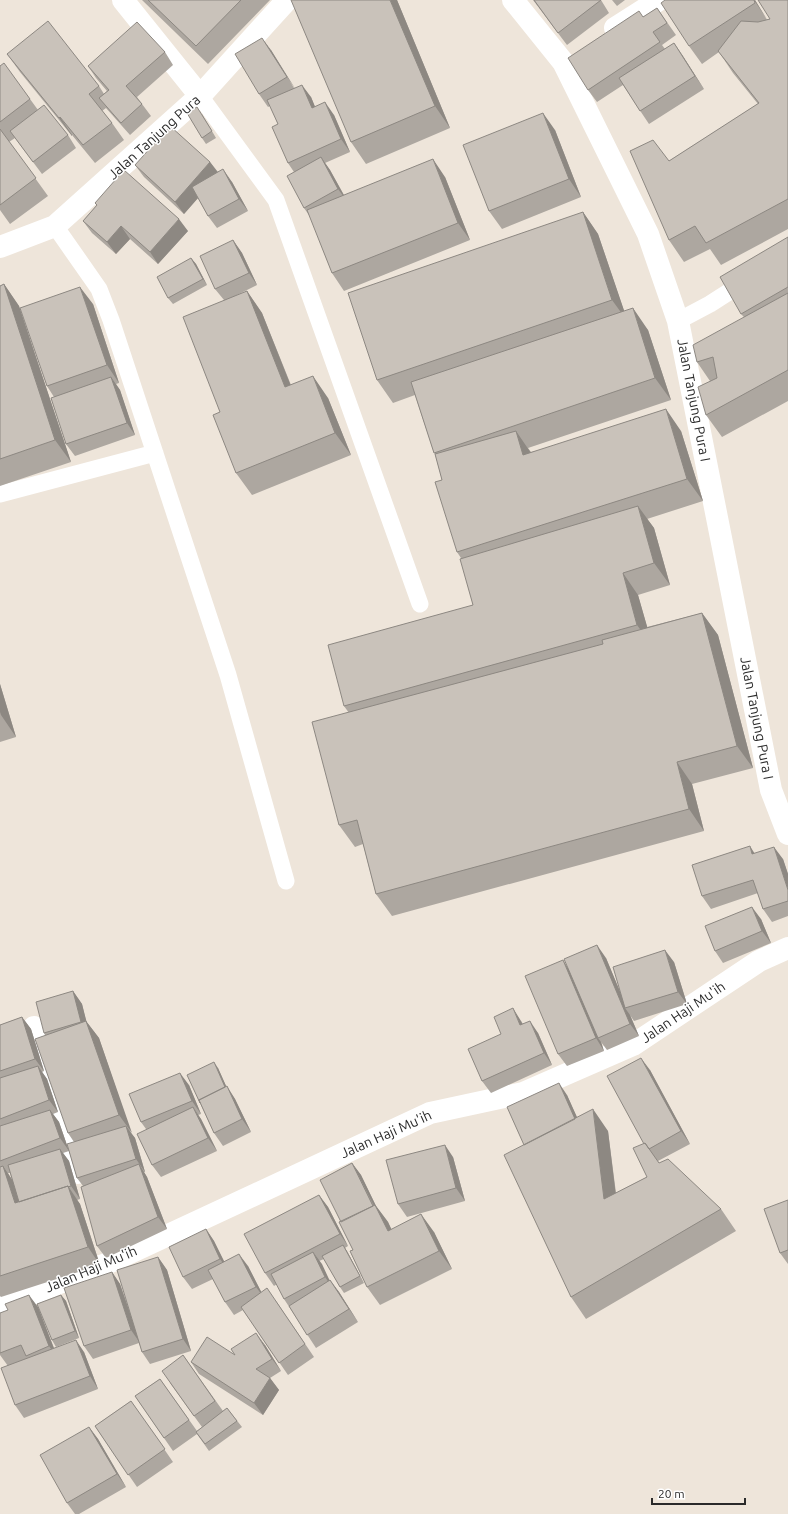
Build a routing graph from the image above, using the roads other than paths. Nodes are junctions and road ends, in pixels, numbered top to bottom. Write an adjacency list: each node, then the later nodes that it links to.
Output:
1 (123, 0): 8 (street)
2 (287, 0): 8 (street, Jalan Tanjung Pura)
3 (513, 0): 7 (street, Jalan Tanjung Pura I)
4 (659, 0): 5 (street)
5 (602, 37)
6 (582, 49): 7 (street)
7 (563, 62): 12 (street, Jalan Tanjung Pura I)
8 (200, 96): 9 (street, Jalan Tanjung Pura); 15 (lane)
9 (55, 226): 10 (street, Jalan Tanjung Pura); 13 (lane)
10 (0, 247)
11 (788, 254): 12 (lane)
12 (678, 321): 16 (street, Jalan Tanjung Pura I)
13 (155, 453): 14 (lane); 17 (lane)
14 (0, 494)
15 (420, 604)
16 (788, 834)
17 (286, 880)
18 (788, 948): 21 (street, Jalan Haji Mu'ih)
19 (34, 1027): 20 (street)
20 (85, 1195)
21 (1, 1304)

